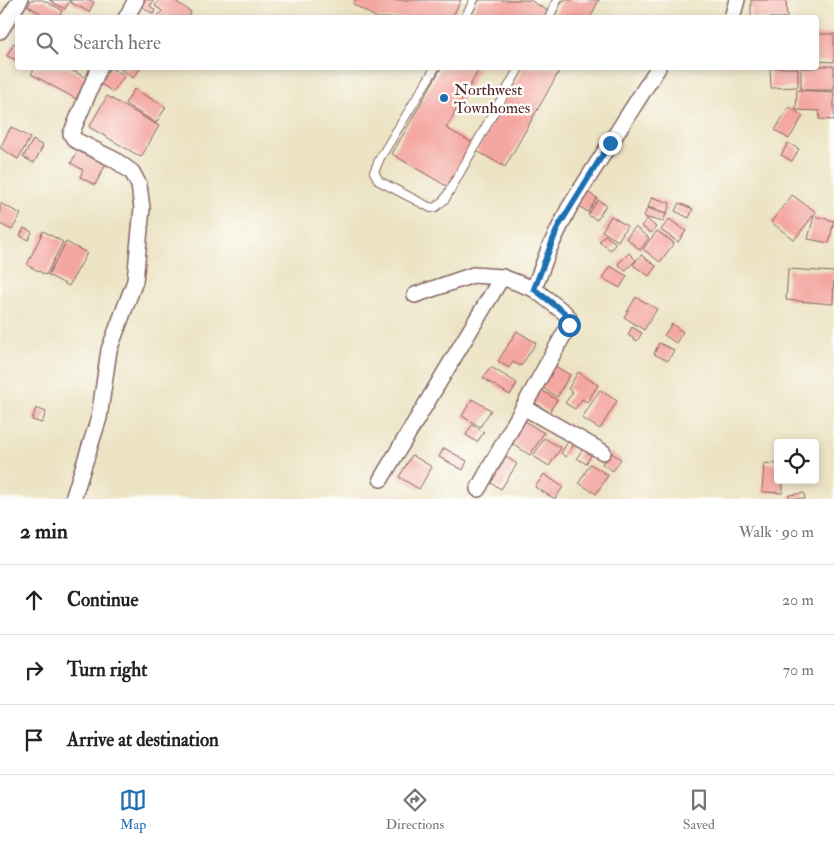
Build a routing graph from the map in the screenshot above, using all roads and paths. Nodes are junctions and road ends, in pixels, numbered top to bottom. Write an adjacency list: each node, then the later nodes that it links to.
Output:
1 (20, 0): 10 (street)
2 (136, 0): 6 (street)
3 (474, 0): 7 (lane)
4 (557, 0): 8 (lane)
5 (738, 0): 9 (street)
6 (128, 15)
7 (466, 15)
8 (550, 15)
9 (733, 15)
10 (0, 31)
11 (98, 70): 22 (street)
12 (434, 70): 13 (lane)
13 (518, 70)
14 (657, 70): 16 (street)
15 (502, 277): 16 (street); 17 (street); 20 (street)
16 (534, 289): 18 (street)
17 (415, 295)
18 (525, 408): 19 (street); 21 (street)
19 (603, 452)
20 (381, 479)
21 (478, 489)
22 (72, 499)

